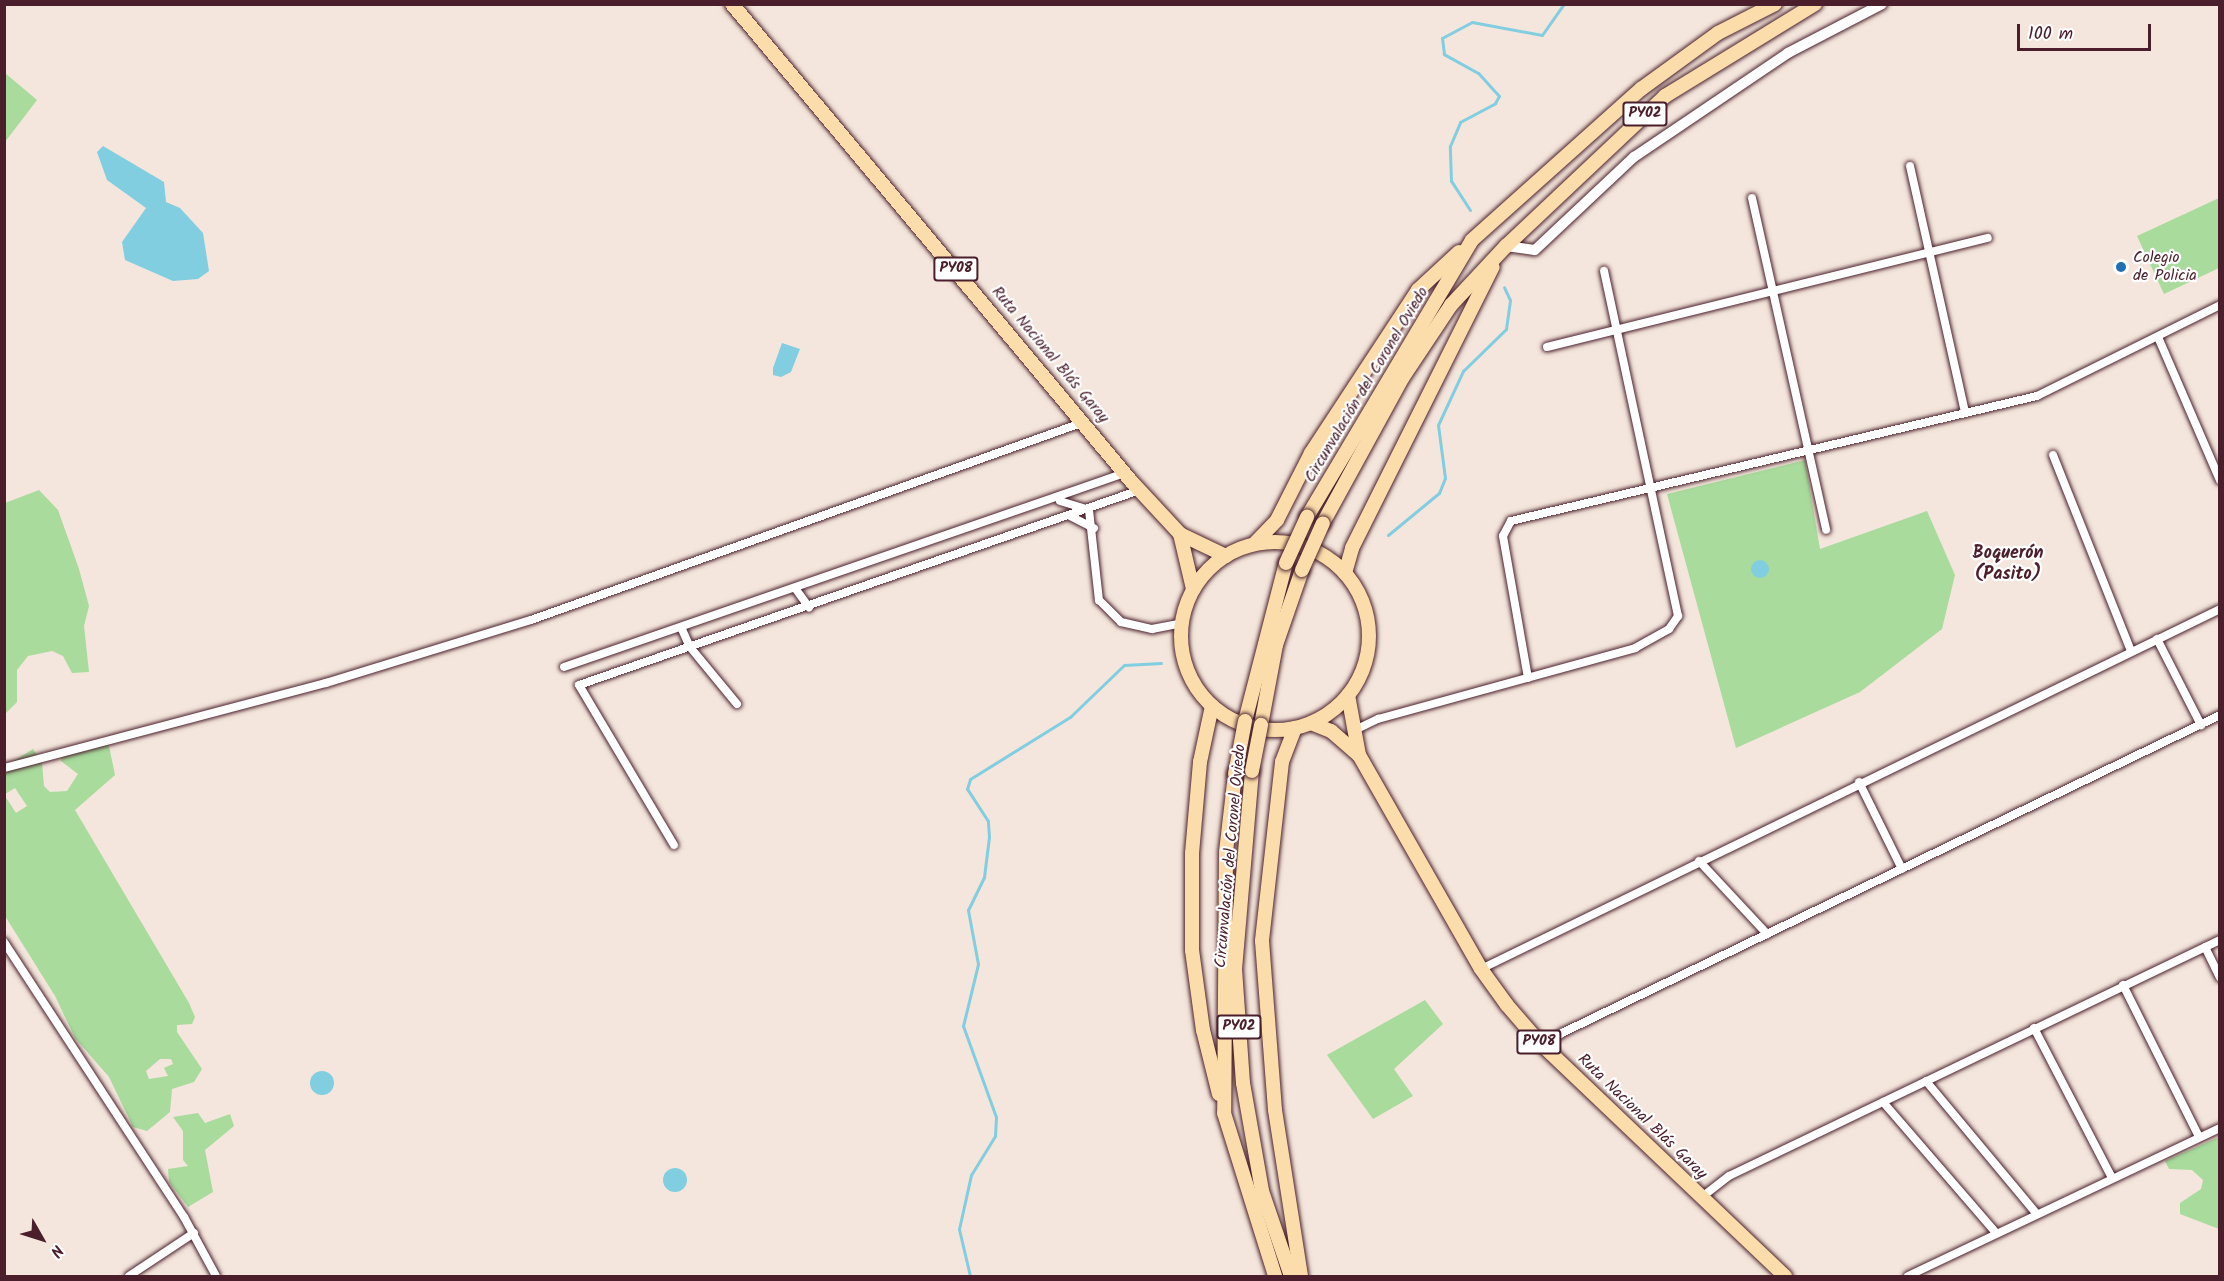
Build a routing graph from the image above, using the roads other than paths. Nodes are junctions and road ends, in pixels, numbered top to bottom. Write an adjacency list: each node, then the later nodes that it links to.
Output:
1 (732, 4): 18 (highway, Ruta Nacional Blás Garay / PY08)
2 (1774, 4): 8 (highway, Circunvalación del Coronel Oviedo / PY02)
3 (1815, 4): 9 (highway, Circunvalación del Coronel Oviedo / PY02)
4 (1882, 4): 9 (street)
5 (1910, 166): 10 (street)
6 (1752, 198): 12 (street)
7 (1988, 238): 10 (street)
8 (1472, 240): 31 (highway); 70 (highway, Circunvalación del Coronel Oviedo / PY02, bridge)
9 (1502, 250): 33 (highway); 81 (highway, Circunvalación del Coronel Oviedo / PY02, bridge)
10 (1929, 253): 12 (street); 17 (street)
11 (1604, 271): 14 (street)
12 (1773, 292): 14 (street); 19 (street)
13 (2220, 305): 15 (street)
14 (1617, 330): 16 (street); 23 (street)
15 (2158, 337): 17 (street); 22 (street)
16 (1547, 347)
17 (1965, 413): 19 (street)
18 (1084, 422): 21 (highway, Ruta Nacional Blás Garay / PY08); 54 (street)
19 (1808, 451): 23 (street); 29 (street)
20 (2053, 454): 42 (street)
21 (1125, 473): 24 (highway, Ruta Nacional Blás Garay / PY08); 25 (street)
22 (2220, 480)
23 (1651, 488): 44 (street); 44 (street)
24 (1140, 490): 26 (street); 30 (highway, Ruta Nacional Blás Garay / PY08)
25 (1053, 501): 26 (street); 34 (street)
26 (1089, 510): 27 (street); 28 (street)
27 (1070, 516): 28 (street); 36 (street)
28 (1094, 528): 38 (street)
29 (1826, 530)
30 (1180, 534): 32 (highway, Ruta Nacional Blás Garay / PY08); 35 (highway, Ruta Nacional Blás Garay / PY08)
31 (1254, 544): 32 (highway); 33 (highway)
32 (1226, 556): 35 (highway)
33 (1345, 573): 45 (highway)
34 (795, 588): 36 (street); 39 (street)
35 (1193, 590): 38 (highway)
36 (808, 607): 41 (street)
37 (2220, 609): 40 (street)
38 (1182, 623): 47 (highway)
39 (681, 627): 41 (street); 43 (street)
40 (2157, 639): 42 (street); 50 (street)
41 (690, 647): 46 (street); 56 (street)
42 (2131, 651): 55 (street)
43 (564, 667)
44 (1528, 678): 52 (street)
45 (1348, 694): 49 (highway); 52 (highway, Ruta Nacional Blás Garay)
46 (738, 704)
47 (1212, 706): 51 (highway); 70 (highway)
48 (2220, 715): 50 (street)
49 (1311, 723): 51 (highway); 53 (highway, Ruta Nacional Blás Garay)
50 (2201, 724): 58 (street)
51 (1295, 728): 82 (highway)
52 (1353, 731): 53 (highway, Ruta Nacional Blás Garay)
53 (1359, 755): 63 (highway, Ruta Nacional Blás Garay / PY08)
54 (4, 768)
55 (1859, 782): 57 (street); 58 (street)
56 (674, 845)
57 (1699, 861): 59 (street); 63 (street)
58 (1902, 869): 59 (street)
59 (1767, 934): 67 (street)
60 (2220, 940): 62 (street)
61 (4, 942): 76 (street)
62 (2205, 947): 64 (street); 65 (street)
63 (1481, 969): 67 (highway, Ruta Nacional Blás Garay / PY08)
64 (2220, 978)
65 (2123, 985): 66 (street); 72 (street)
66 (2034, 1028): 68 (street); 73 (street)
67 (1544, 1047): 74 (highway, Ruta Nacional Blás Garay / PY08)
68 (1926, 1081): 69 (street); 75 (street)
69 (1883, 1102): 74 (street); 77 (street)
70 (1224, 1113): 80 (highway, Circunvalación del Coronel Oviedo / PY02)
71 (2220, 1128): 72 (street)
72 (2199, 1137): 73 (street)
73 (2111, 1176): 75 (street)
74 (1702, 1197): 83 (highway, Ruta Nacional Blás Garay / PY08)
75 (2036, 1213): 77 (street)
76 (194, 1233): 78 (street); 79 (street)
77 (1996, 1233): 84 (street)
78 (129, 1276)
79 (216, 1276)
80 (1275, 1276)
81 (1291, 1276)
82 (1300, 1276)
83 (1785, 1276)
84 (1908, 1276)

